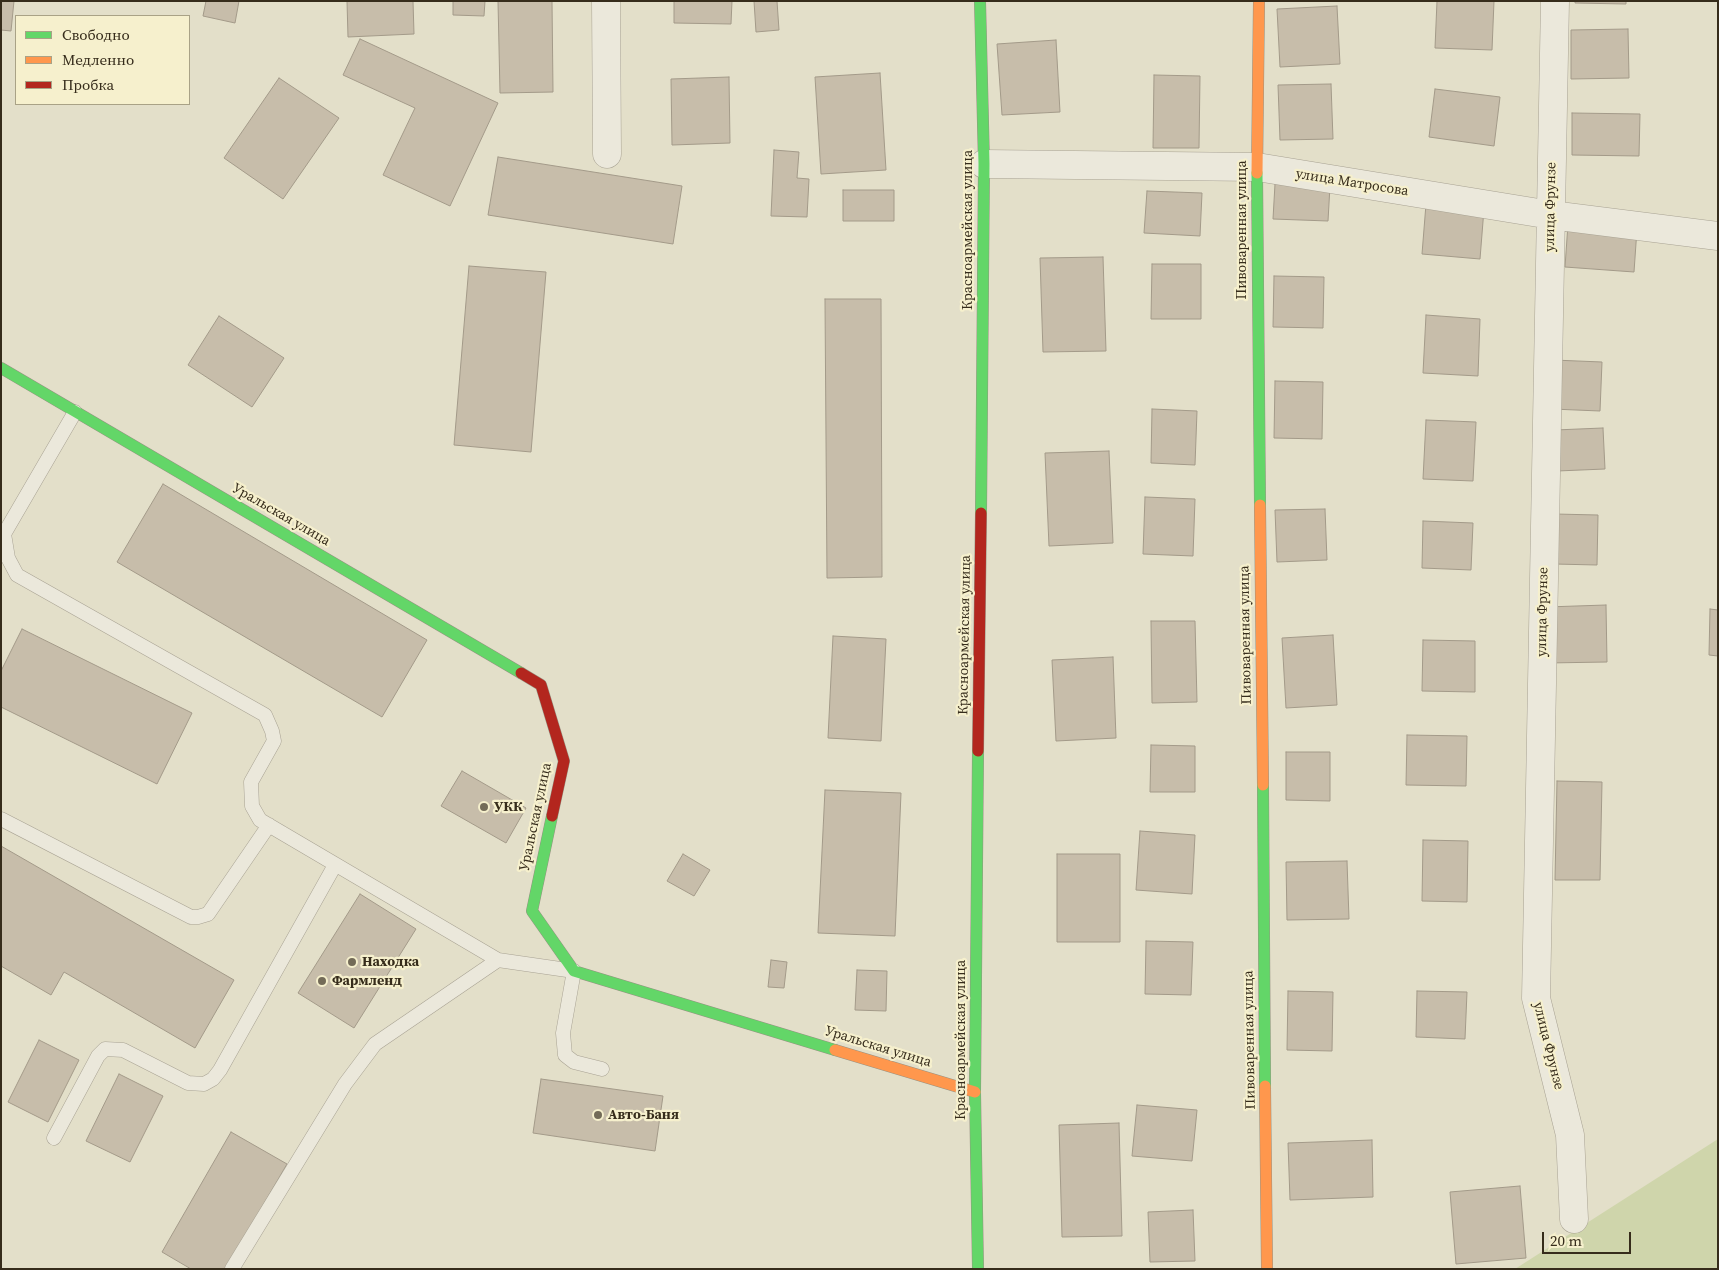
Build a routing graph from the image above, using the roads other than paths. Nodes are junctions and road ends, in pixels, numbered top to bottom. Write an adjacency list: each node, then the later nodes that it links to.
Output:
1 (606, 1): 5 (street)
2 (980, 1): 6 (street, Красноармейская улица)
3 (1259, 1): 7 (street, Пивоваренная улица)
4 (1555, 1): 8 (street, улица Фрунзе)
5 (607, 154)
6 (984, 164): 7 (street, улица Матросова); 18 (street, Красноармейская улица)
7 (1256, 168): 8 (street, улица Матросова); 21 (street, Пивоваренная улица)
8 (1551, 215): 9 (street, улица Матросова); 20 (street, улица Фрунзе)
9 (1718, 236)
10 (1, 368): 11 (street, Уральская улица)
11 (75, 412): 13 (lane); 16 (street, Уральская улица)
12 (1, 819): 13 (lane)
13 (268, 826): 14 (lane)
14 (335, 865): 15 (lane); 19 (lane)
15 (498, 960): 16 (lane); 22 (lane)
16 (574, 972): 17 (lane); 18 (street, Уральская улица)
17 (602, 1069)
18 (975, 1092): 23 (street, Красноармейская улица)
19 (54, 1138)
20 (1574, 1219)
21 (1267, 1268)
22 (232, 1269)
23 (978, 1269)

